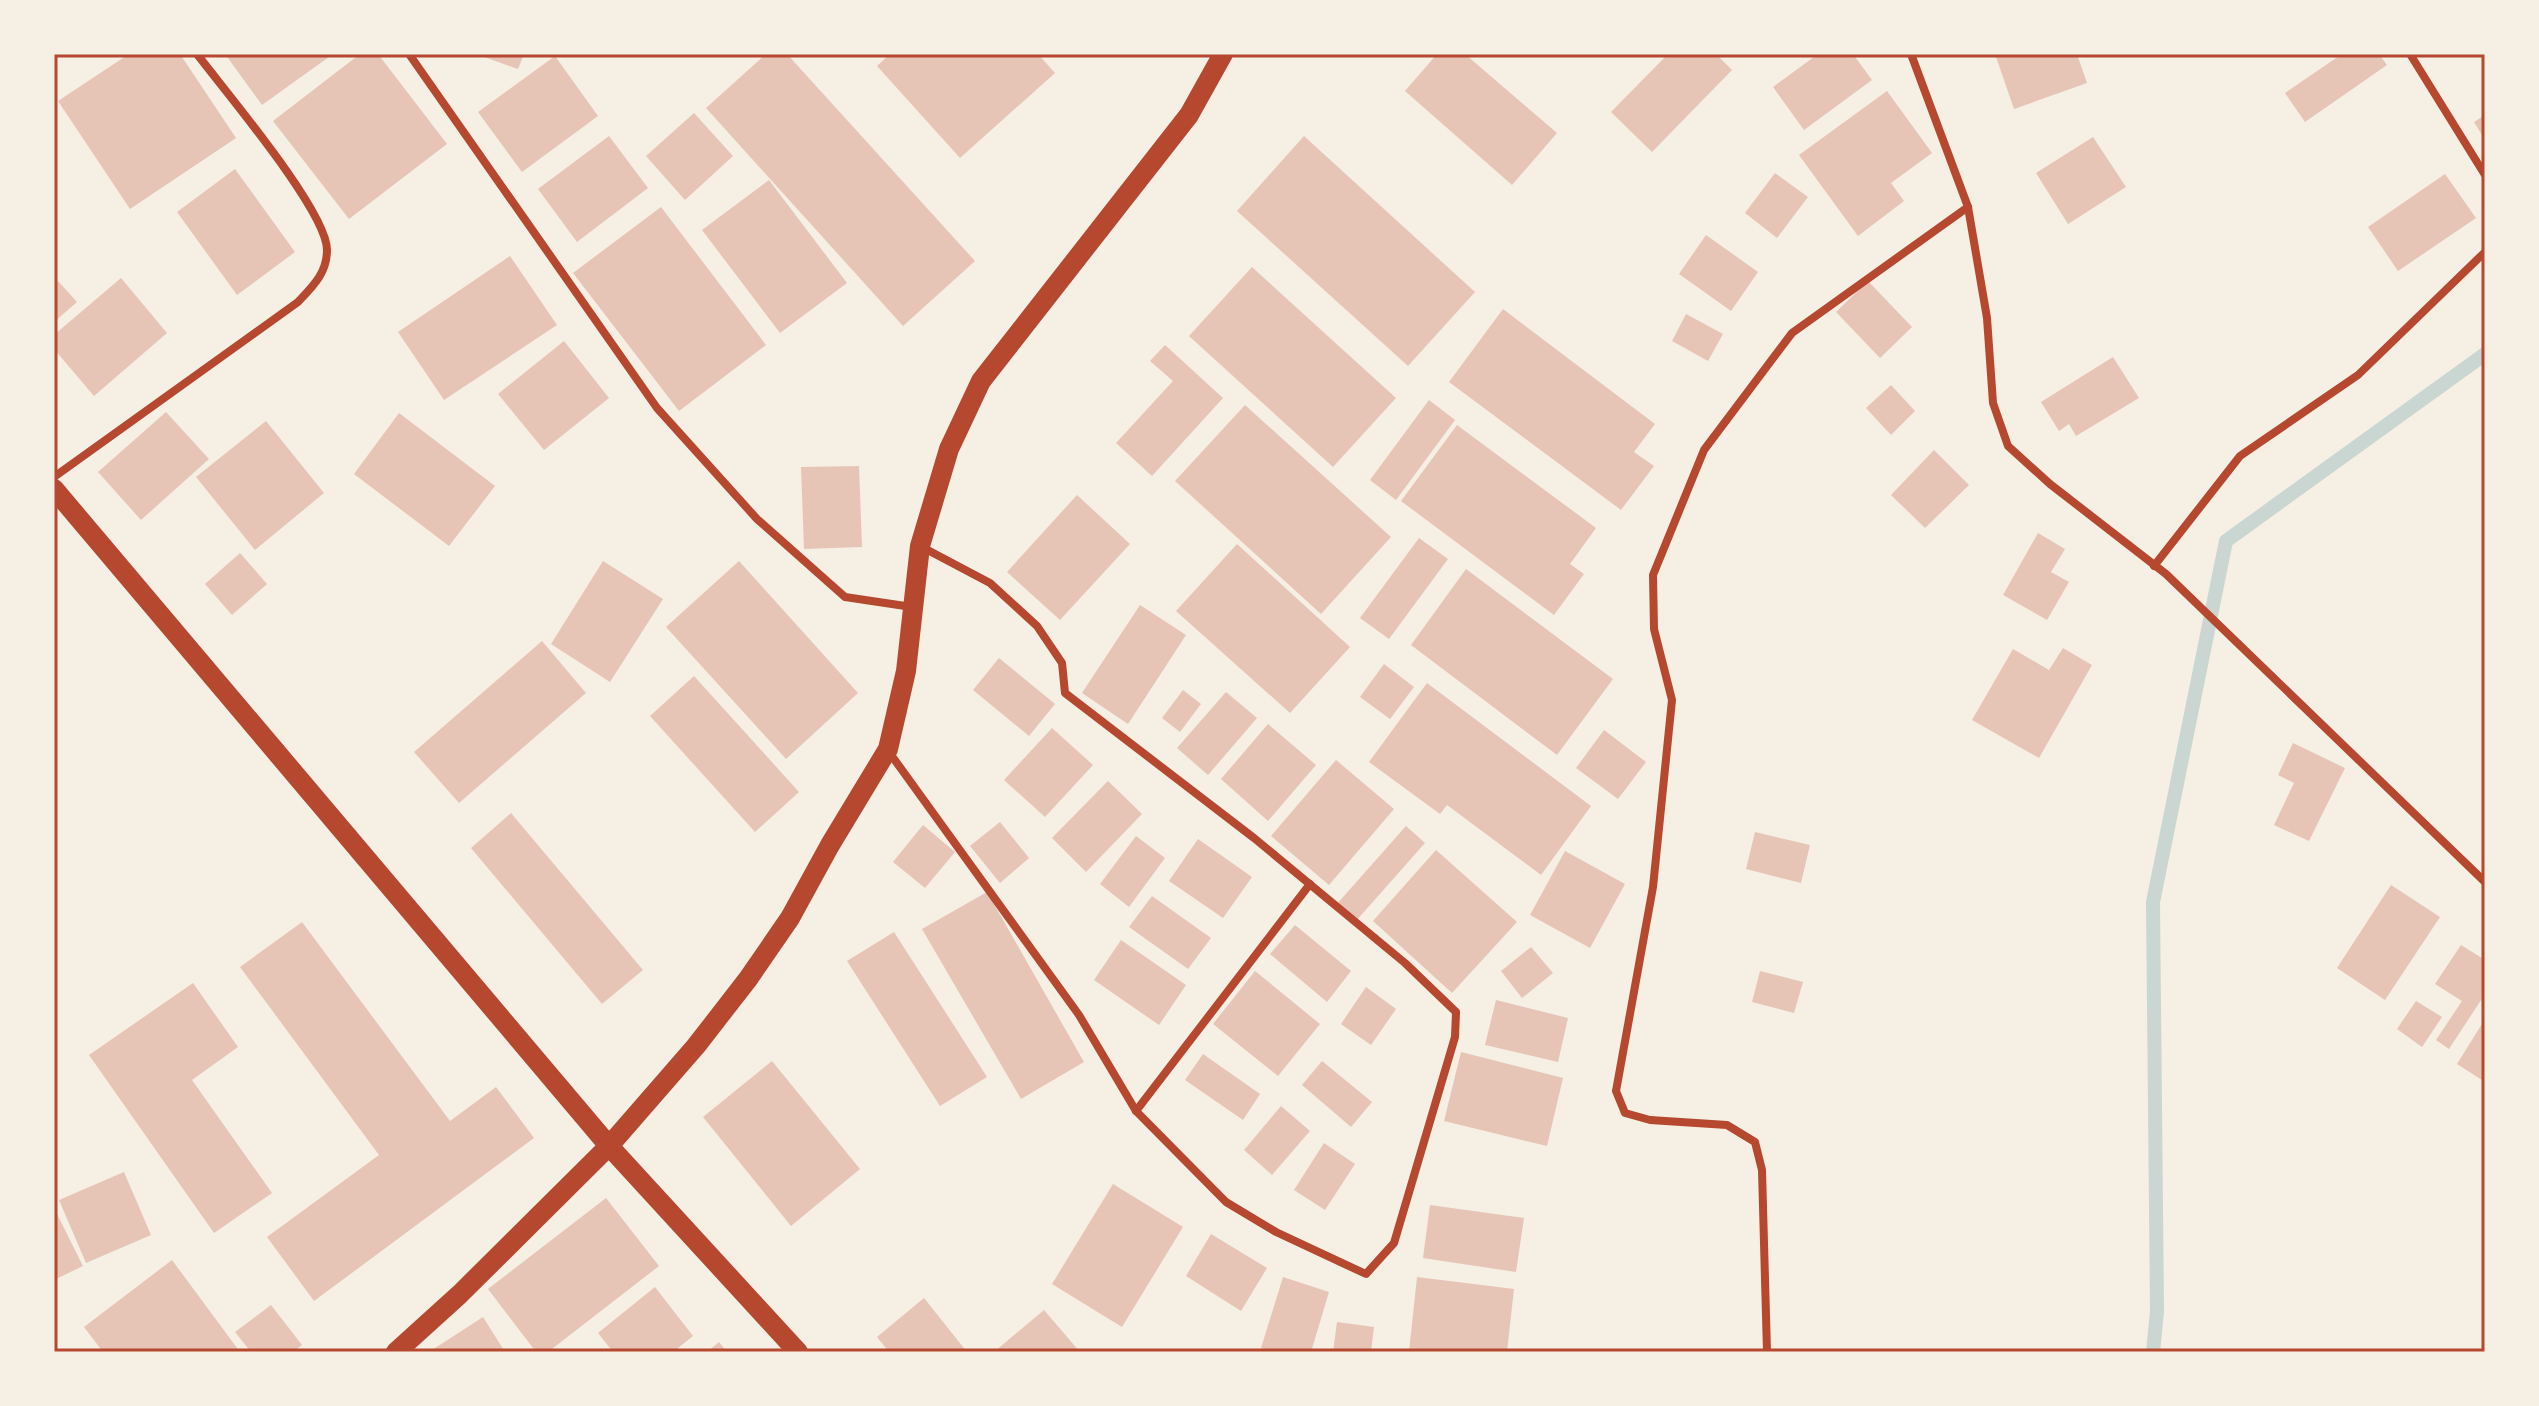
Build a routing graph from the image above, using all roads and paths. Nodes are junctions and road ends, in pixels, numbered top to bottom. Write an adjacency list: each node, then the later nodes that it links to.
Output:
1 (197, 54): 9 (street)
2 (409, 54): 13 (street)
3 (1223, 54): 11 (main road)
4 (1911, 54): 7 (street)
5 (2410, 54): 6 (street)
6 (2485, 175)
7 (1968, 207): 12 (street); 21 (street)
8 (2485, 252): 12 (street)
9 (54, 477)
10 (54, 489): 18 (main road)
11 (920, 546): 13 (main road); 16 (street)
12 (2154, 566): 15 (street)
13 (912, 607): 14 (main road)
14 (888, 749): 17 (street); 18 (main road)
15 (2485, 882)
16 (1310, 884): 17 (street); 17 (street)
17 (1136, 1111)
18 (609, 1146): 19 (main road); 20 (main road)
19 (396, 1352)
20 (798, 1352)
21 (1767, 1352)

